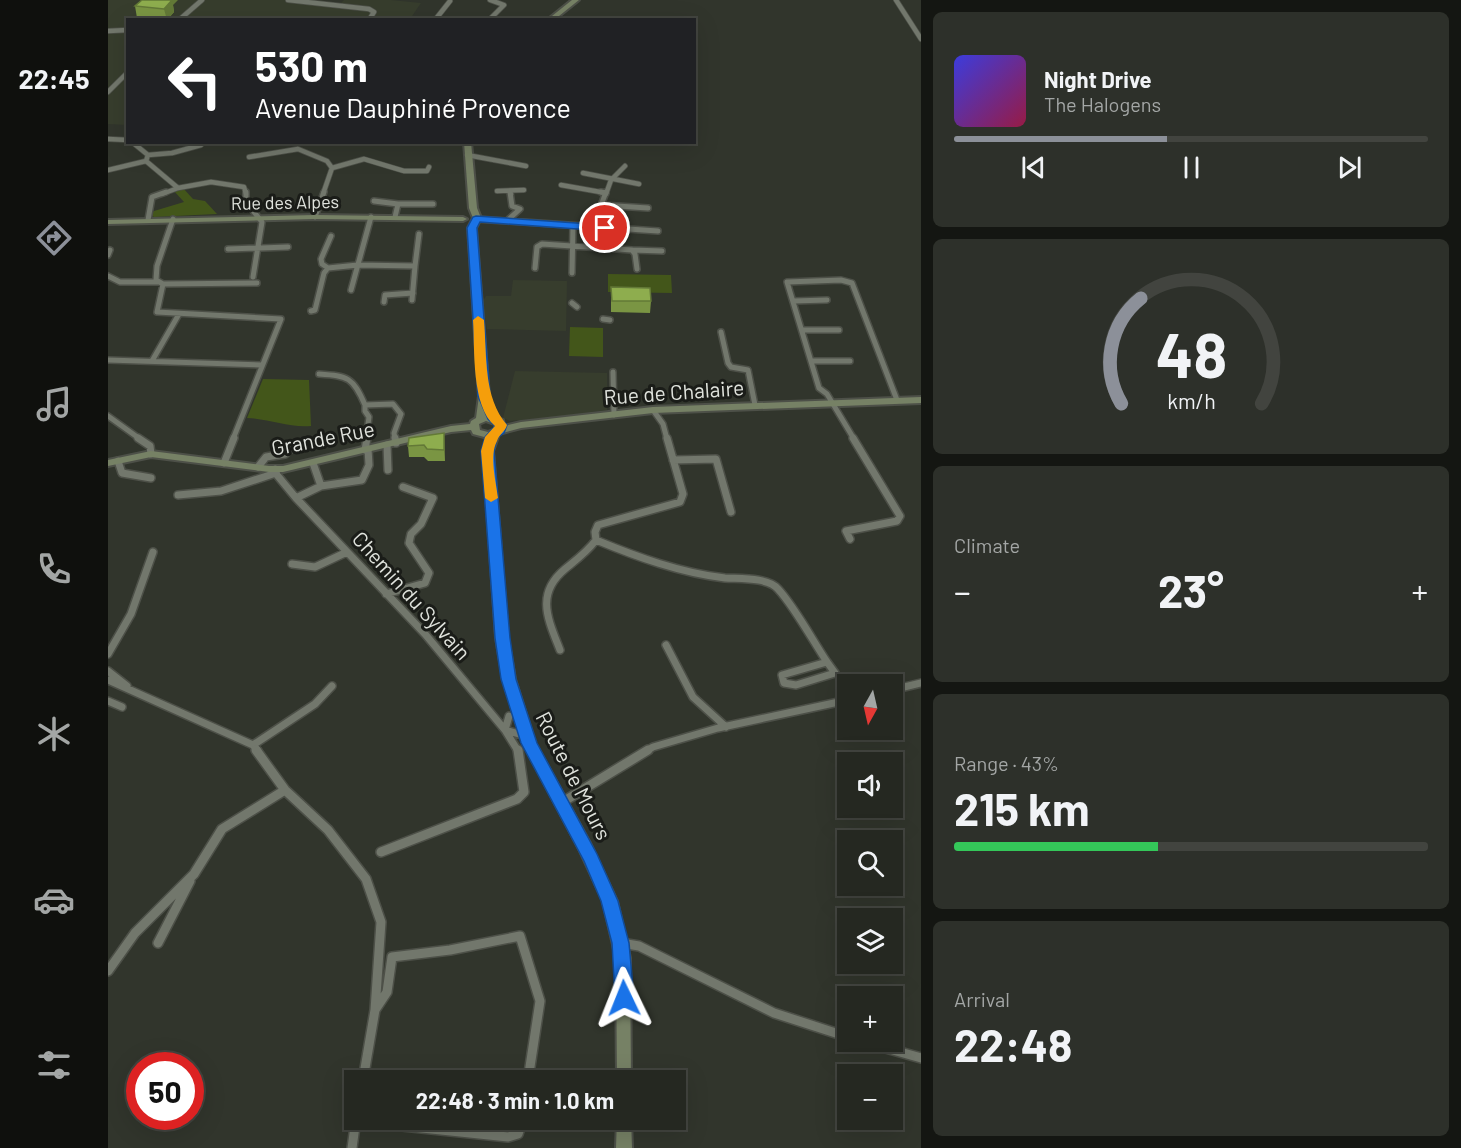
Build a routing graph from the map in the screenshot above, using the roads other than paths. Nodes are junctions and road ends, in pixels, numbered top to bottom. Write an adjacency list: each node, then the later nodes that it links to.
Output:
1 (202, 0): 7 (street)
2 (288, 0): 8 (street)
3 (490, 0): 10 (street)
4 (576, 0): 11 (main road)
5 (896, 0): 14 (street)
6 (450, 1): 9 (street)
7 (181, 18)
8 (370, 18)
9 (437, 18)
10 (491, 18)
11 (553, 18)
12 (126, 30): 13 (street)
13 (108, 31)
14 (921, 39)
15 (126, 74): 16 (street)
16 (108, 92)
17 (108, 139): 18 (street)
18 (126, 140)
19 (134, 144): 26 (street)
20 (462, 144): 50 (main road)
21 (466, 144): 24 (main road)
22 (201, 145): 26 (street)
23 (297, 146): 25 (street); 30 (street)
24 (467, 155): 27 (street); 52 (main road)
25 (249, 157)
26 (147, 158): 31 (street); 36 (street)
27 (526, 166)
28 (625, 166): 33 (street)
29 (429, 167): 30 (street)
30 (332, 168): 46 (street)
31 (108, 170)
32 (583, 173): 33 (street)
33 (612, 179): 34 (street); 40 (street)
34 (639, 184)
35 (561, 185): 40 (street)
36 (178, 188): 49 (street); 54 (street)
37 (524, 190): 39 (street)
38 (497, 191): 39 (street)
39 (509, 191): 53 (street)
40 (606, 193): 44 (street)
41 (374, 201): 42 (street)
42 (398, 204): 43 (street); 48 (street)
43 (433, 204)
44 (601, 205): 45 (street); 57 (street)
45 (648, 208)
46 (315, 217): 47 (main road, Rue des Alpes); 49 (main road, Rue des Alpes)
47 (371, 217): 48 (main road, Rue des Alpes); 67 (street)
48 (395, 217): 50 (main road, Rue des Alpes)
49 (261, 218): 51 (main road, Rue des Alpes); 62 (street)
50 (464, 218): 52 (main road, Rue des Alpes); 81 (main road)
51 (173, 219): 54 (main road, Rue des Alpes); 75 (street)
52 (475, 219): 53 (street); 81 (main road)
53 (509, 219): 56 (street)
54 (148, 220): 55 (main road, Rue des Alpes)
55 (108, 222)
56 (573, 226): 57 (street); 61 (street)
57 (593, 227): 58 (street)
58 (658, 231)
59 (419, 234): 68 (street)
60 (332, 236): 69 (street)
61 (572, 245): 65 (street); 70 (street); 72 (street)
62 (259, 247): 63 (street); 64 (street); 74 (street)
63 (288, 247)
64 (228, 249)
65 (632, 249): 66 (street); 71 (street)
66 (662, 251)
67 (358, 265): 68 (street); 69 (street); 77 (street)
68 (415, 266): 80 (street)
69 (328, 268): 82 (street)
70 (535, 268)
71 (636, 269)
72 (572, 273)
73 (108, 276): 75 (street)
74 (253, 277)
75 (161, 283): 76 (street); 83 (street)
76 (257, 283)
77 (351, 290)
78 (827, 300): 79 (street)
79 (793, 301): 84 (street); 95 (street)
80 (384, 302)
81 (477, 307): 94 (main road)
82 (311, 311)
83 (179, 314): 88 (street); 91 (street)
84 (802, 330): 85 (street); 89 (street)
85 (839, 330)
86 (721, 332): 99 (street)
87 (108, 360): 88 (street)
88 (152, 361): 91 (street)
89 (811, 361): 90 (street); 97 (street)
90 (850, 361)
91 (262, 365): 113 (street)
92 (613, 372): 101 (street)
93 (320, 374): 98 (street)
94 (484, 396): 103 (main road); 104 (main road)
95 (897, 400): 96 (main road, Rue de Chalaire); 97 (main road, Rue de Chalaire)
96 (921, 400)
97 (830, 402): 99 (main road, Rue de Chalaire); 124 (street)
98 (365, 405): 107 (street); 108 (street)
99 (755, 405): 100 (main road, Rue de Chalaire)
100 (652, 410): 101 (main road, Rue de Chalaire); 111 (street)
101 (614, 415): 104 (main road, Rue de Chalaire)
102 (108, 416): 110 (street)
103 (481, 419): 104 (main road); 105 (main road)
104 (497, 426): 105 (main road, Grande Rue); 109 (main road, Route de Mours)
105 (476, 430): 107 (main road, Grande Rue); 109 (main road, Route de Mours)
106 (318, 443): 115 (street)
107 (391, 444): 108 (main road, Grande Rue); 116 (street)
108 (367, 449): 114 (main road, Grande Rue); 119 (street)
109 (488, 451): 143 (main road, Route de Mours)
110 (151, 454): 112 (main road, Grande Rue); 113 (main road, Grande Rue)
111 (673, 460): 123 (street); 125 (street)
112 (113, 462): 118 (street)
113 (224, 463): 115 (main road, Grande Rue)
114 (313, 463): 117 (main road, Grande Rue); 119 (street)
115 (258, 467): 117 (main road, Grande Rue)
116 (388, 470)
117 (276, 471): 121 (street); 122 (street, Chemin du Sylvain)
118 (152, 478)
119 (321, 486): 122 (street)
120 (403, 487): 129 (street)
121 (178, 495)
122 (296, 498): 127 (street, Chemin du Sylvain)
123 (731, 512)
124 (850, 538)
125 (596, 540): 131 (street); 133 (street)
126 (153, 552): 132 (street)
127 (347, 552): 128 (street); 129 (street, Chemin du Sylvain)
128 (292, 564)
129 (386, 594): 144 (street, Chemin du Sylvain)
130 (666, 645): 145 (street)
131 (560, 650)
132 (108, 654)
133 (827, 662): 133 (street)
134 (108, 671): 139 (street)
135 (108, 680): 139 (street)
136 (921, 683): 138 (street)
137 (332, 686): 148 (street)
138 (903, 687)
139 (128, 688): 148 (street)
140 (108, 701): 142 (street)
141 (837, 702): 145 (street)
142 (122, 707)
143 (513, 712): 144 (street); 146 (street); 147 (main road, Route de Mours)
144 (492, 716): 146 (street, Chemin du Sylvain)
145 (726, 727): 151 (street)
146 (505, 730): 147 (street); 149 (street, Chemin du Sylvain)
147 (528, 739): 149 (street); 151 (main road, Route de Mours)
148 (253, 745): 150 (street)
149 (518, 749): 152 (street)
150 (285, 790): 153 (street); 157 (street)
151 (561, 803): 155 (main road, Route de Mours)
152 (381, 852)
153 (194, 874): 154 (street); 156 (street)
154 (158, 943)
155 (621, 943): 158 (street); 163 (main road, Route de Mours)
156 (108, 971)
157 (375, 1010): 161 (street); 162 (street)
158 (837, 1033)
159 (900, 1052): 160 (street)
160 (921, 1058)
161 (365, 1070)
162 (530, 1070)
163 (624, 1070)
164 (354, 1130): 168 (street)
165 (441, 1130): 166 (street)
166 (519, 1130)
167 (624, 1130): 169 (main road)
168 (352, 1148)
169 (624, 1148)

